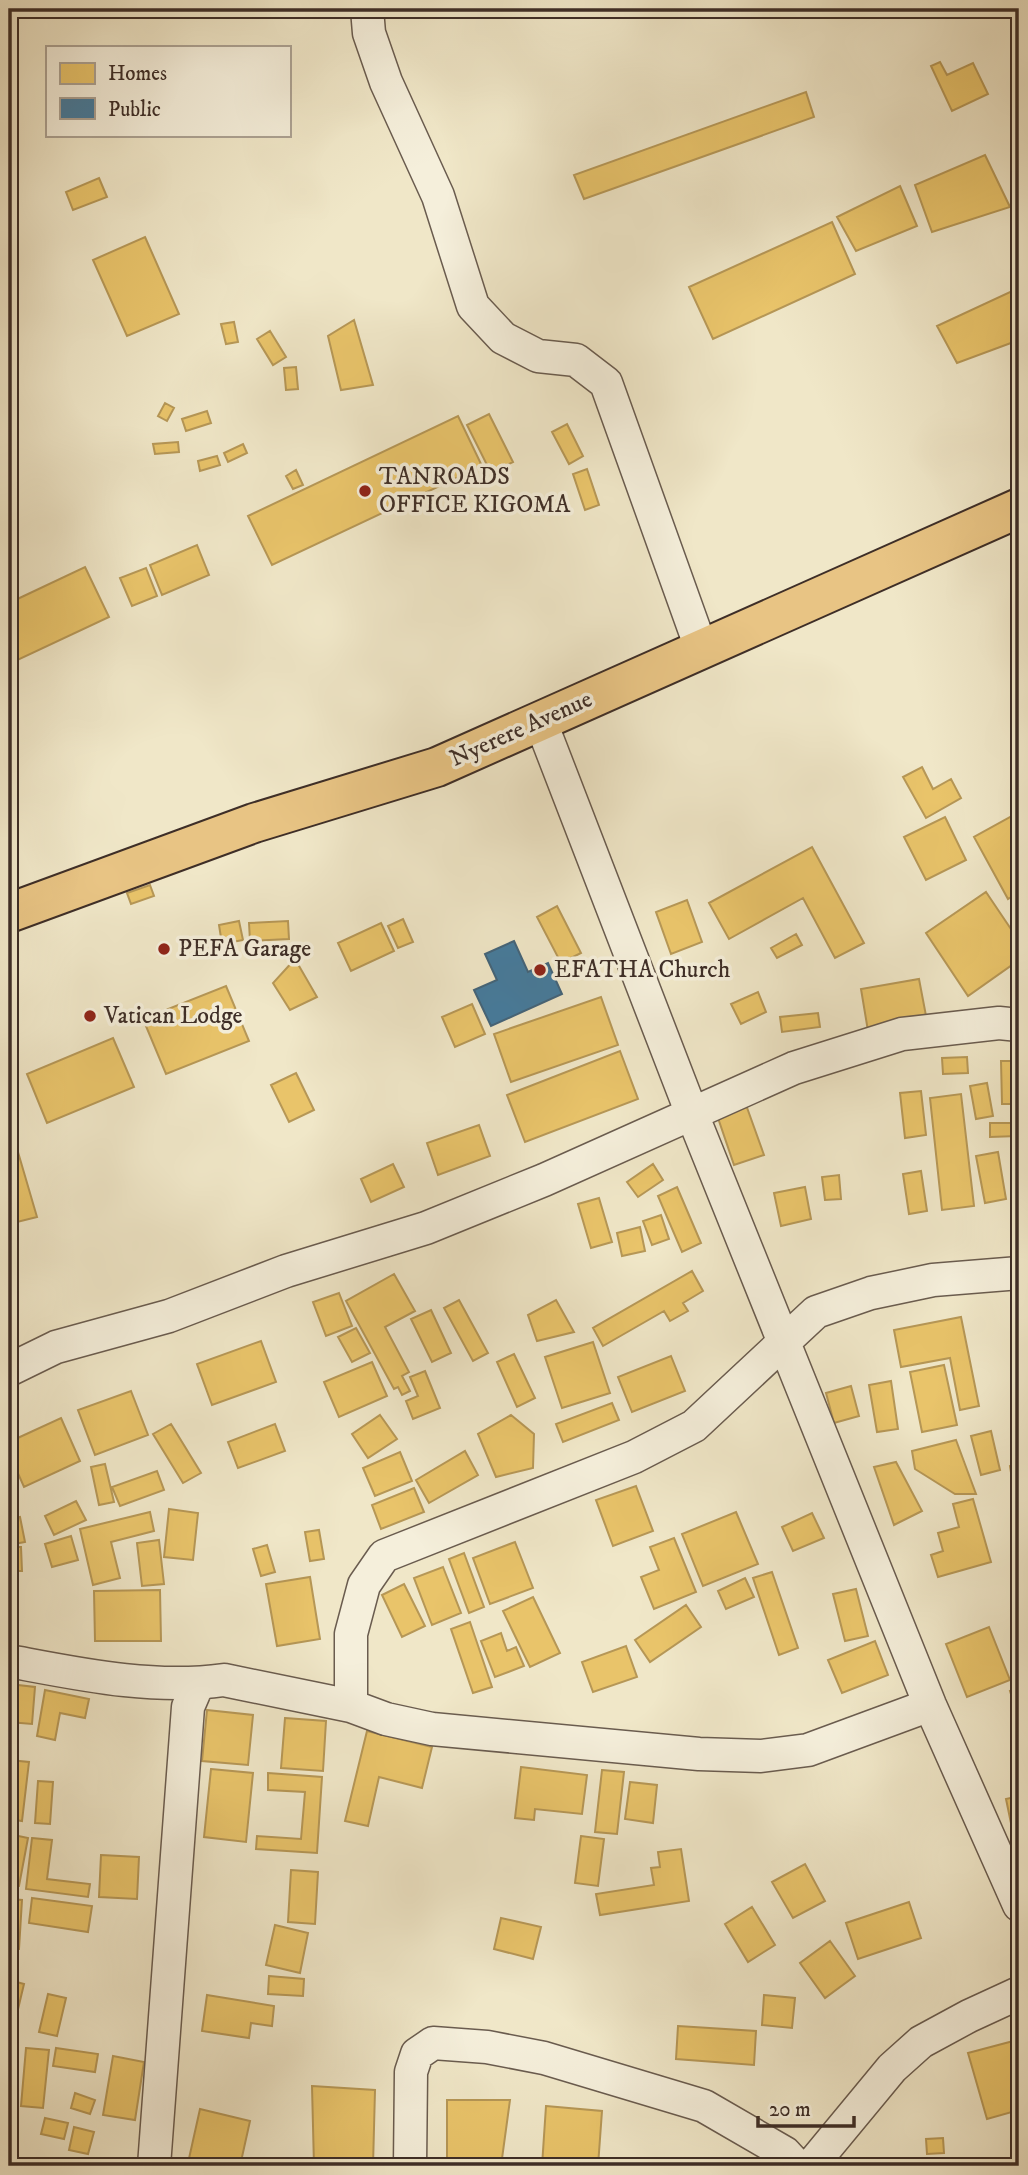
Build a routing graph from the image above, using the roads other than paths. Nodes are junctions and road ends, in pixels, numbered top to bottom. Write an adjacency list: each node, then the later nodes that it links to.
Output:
1 (367, 9): 3 (street)
2 (1019, 508): 3 (main road, Nyerere Avenue)
3 (701, 648): 4 (main road, Nyerere Avenue)
4 (540, 720): 5 (main road, Nyerere Avenue); 7 (street)
5 (9, 913)
6 (1019, 1024): 7 (street)
7 (692, 1114): 9 (street); 10 (street)
8 (1019, 1273): 9 (street)
9 (785, 1341): 13 (street); 14 (street)
10 (9, 1370)
11 (9, 1661): 12 (street)
12 (204, 1683): 14 (street); 17 (street)
13 (930, 1705): 14 (street); 15 (street)
14 (351, 1706)
15 (1019, 1905)
16 (1019, 1993): 20 (street)
17 (154, 2166)
18 (410, 2166): 19 (street)
19 (797, 2166)
20 (811, 2166)

